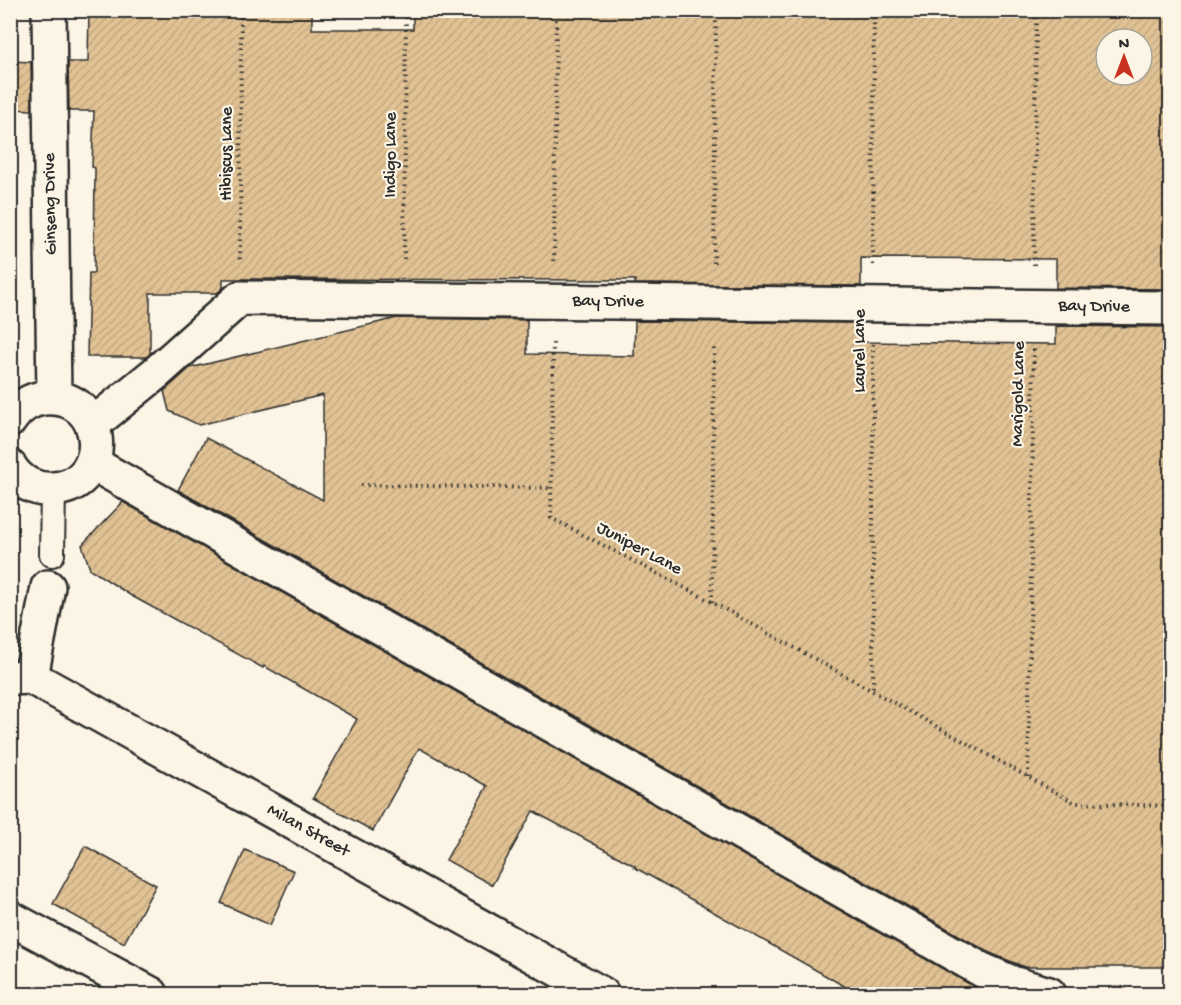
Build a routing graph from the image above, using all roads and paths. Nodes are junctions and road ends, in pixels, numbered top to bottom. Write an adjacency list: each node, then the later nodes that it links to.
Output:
1 (49, 10): 13 (street, Ginseng Drive)
2 (241, 10): 7 (path, Hibiscus Lane)
3 (406, 10): 8 (path, Indigo Lane)
4 (556, 10): 9 (path, Juniper Lane)
5 (874, 10): 10 (path, Laurel Lane)
6 (1036, 10): 11 (path, Marigold Lane)
7 (240, 298): 8 (street, Bay Drive); 15 (street)
8 (404, 300): 9 (street, Bay Drive)
9 (554, 301): 10 (street, Bay Drive); 19 (path, Juniper Lane)
10 (873, 305): 11 (street, Bay Drive); 24 (path, Laurel Lane)
11 (1034, 306): 12 (street, Bay Drive); 25 (path, Marigold Lane)
12 (1170, 308)
13 (54, 397): 14 (street); 15 (street)
14 (10, 420)
15 (93, 424): 16 (street)
16 (92, 463): 20 (street); 30 (street)
17 (10, 467): 20 (street)
18 (361, 485): 19 (path)
19 (552, 488): 24 (path, Juniper Lane)
20 (53, 489): 21 (lane)
21 (52, 554)
22 (48, 587): 23 (street)
23 (21, 678): 29 (street, Milan Street)
24 (873, 691): 25 (path, Juniper Lane)
25 (1028, 777): 26 (path, Juniper Lane)
26 (1170, 806)
27 (10, 918): 28 (street)
28 (151, 994)
29 (602, 994)
30 (1049, 994)

